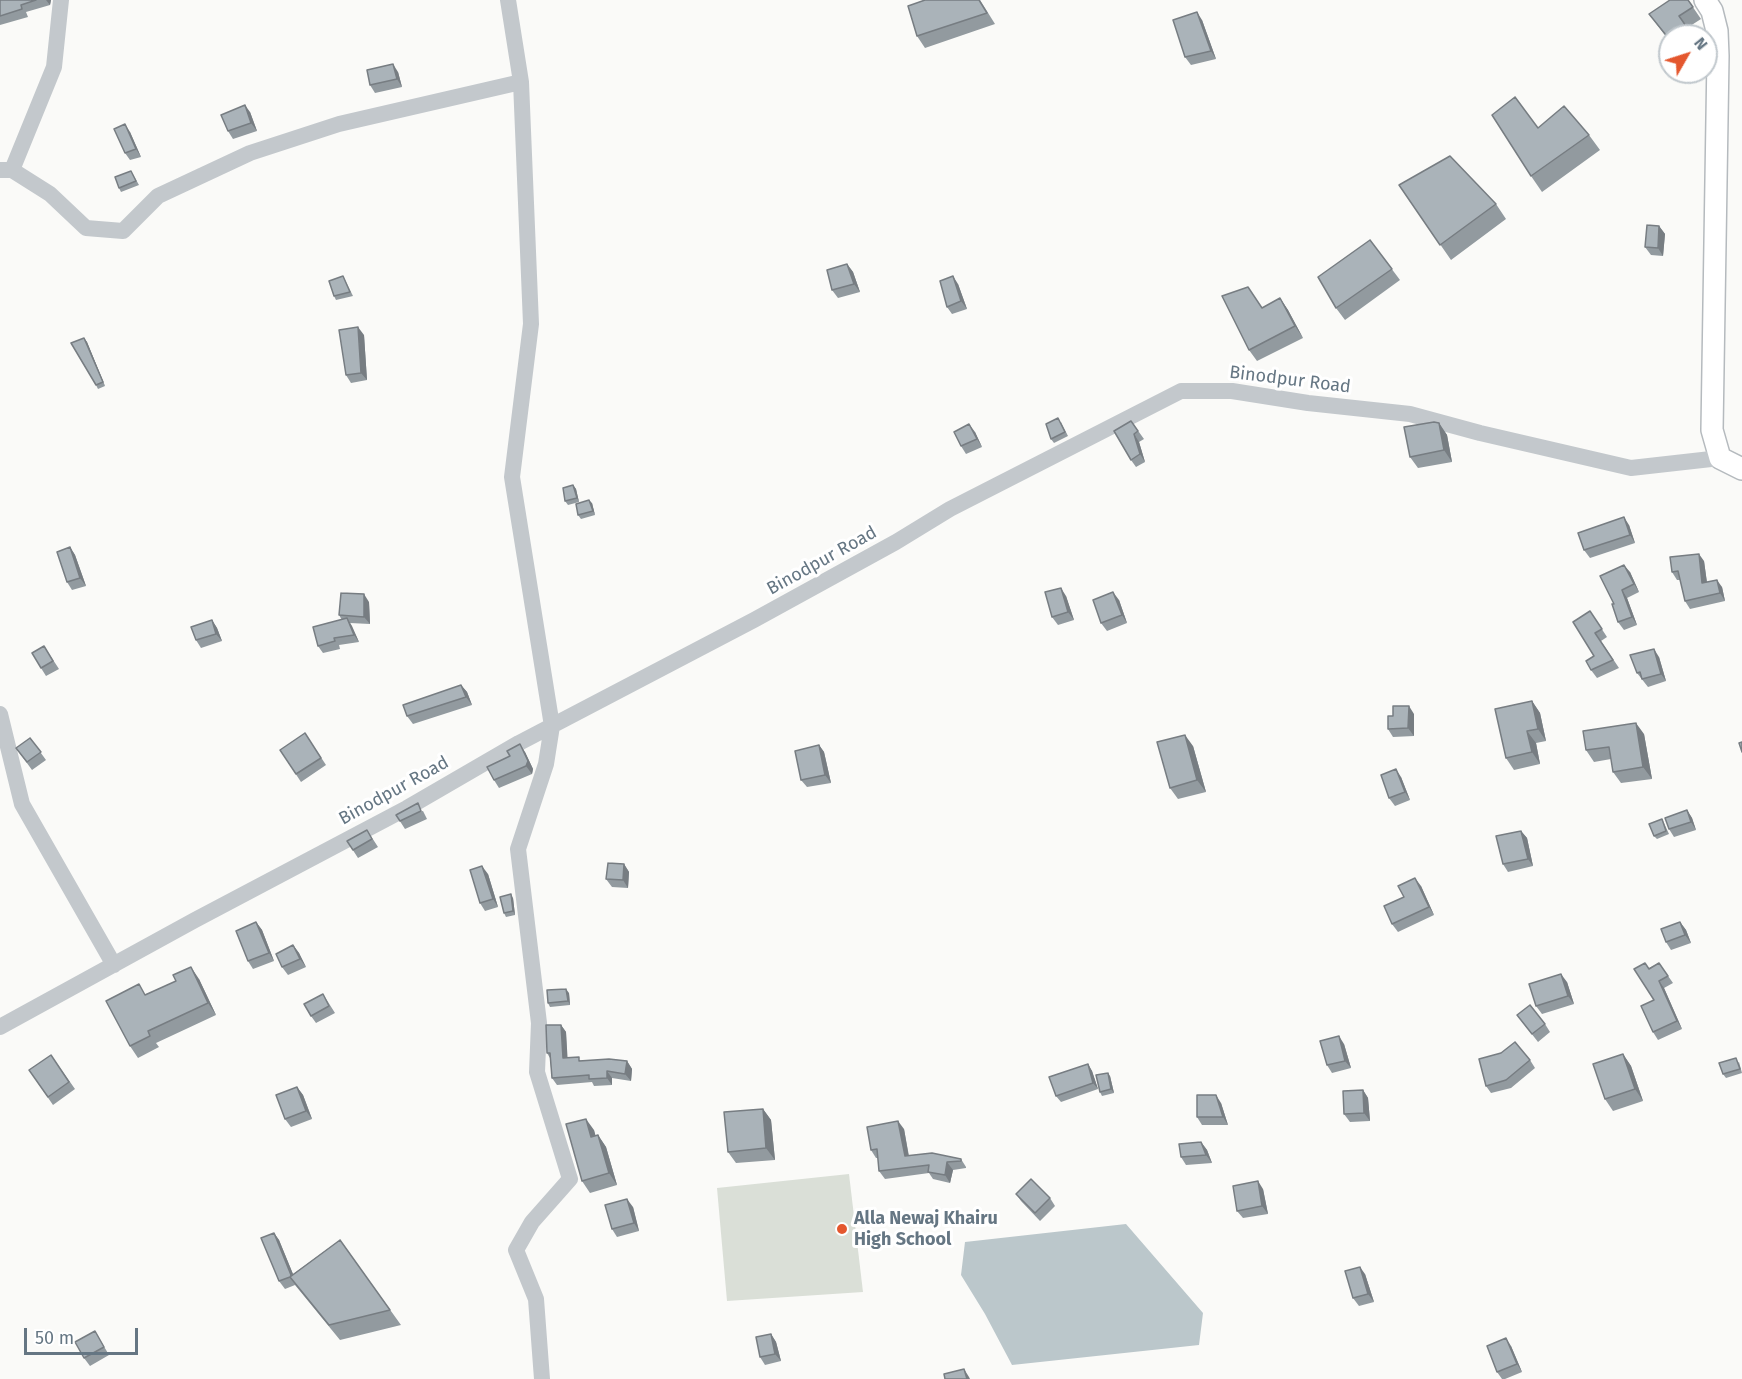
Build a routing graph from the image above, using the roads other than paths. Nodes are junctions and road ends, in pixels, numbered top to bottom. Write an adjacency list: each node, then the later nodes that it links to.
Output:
1 (61, 0): 5 (street)
2 (508, 0): 4 (street)
3 (1705, 0): 6 (main road)
4 (521, 82): 5 (street); 9 (street)
5 (6, 170)
6 (1720, 458): 7 (main road); 9 (street, Binodpur Road)
7 (1742, 469)
8 (0, 714): 10 (street)
9 (552, 726): 10 (street, Binodpur Road); 12 (street)
10 (114, 965): 11 (street, Binodpur Road)
11 (0, 1027)
12 (543, 1379)

